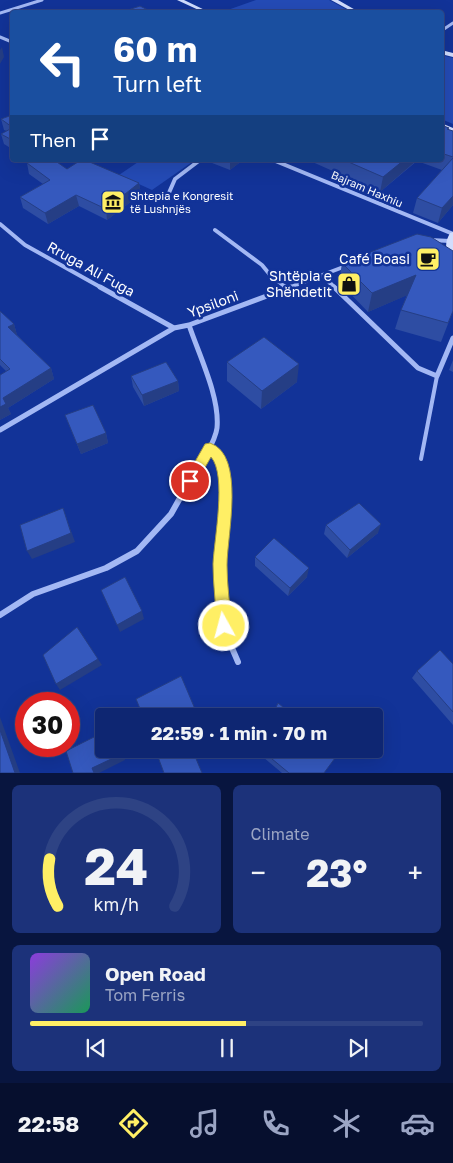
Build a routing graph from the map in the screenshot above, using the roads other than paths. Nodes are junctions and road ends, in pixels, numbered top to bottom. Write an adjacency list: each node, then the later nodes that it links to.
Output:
1 (42, 0): 4 (street)
2 (180, 0): 5 (main road)
3 (334, 0): 6 (main road)
4 (35, 1): 7 (street)
5 (202, 10)
6 (352, 10)
7 (0, 13)
8 (197, 162): 10 (street)
9 (278, 162): 13 (street, Bajram Haxhiu)
10 (168, 195)
11 (0, 224): 20 (street, Rruga Ali Fuga)
12 (215, 230): 18 (street)
13 (452, 237): 14 (street); 15 (main road)
14 (421, 240)
15 (453, 257)
16 (349, 265): 17 (street, Ypsiloni)
17 (322, 275): 18 (street, Ypsiloni); 22 (street)
18 (287, 288): 19 (street, Ypsiloni)
19 (189, 325): 20 (street, Ypsiloni); 24 (street)
20 (174, 328): 23 (street, Ypsiloni)
21 (453, 338): 22 (street)
22 (437, 376): 25 (lane)
23 (0, 430)
24 (210, 448): 26 (street); 27 (street)
25 (421, 459)
26 (0, 615)
27 (238, 662)

